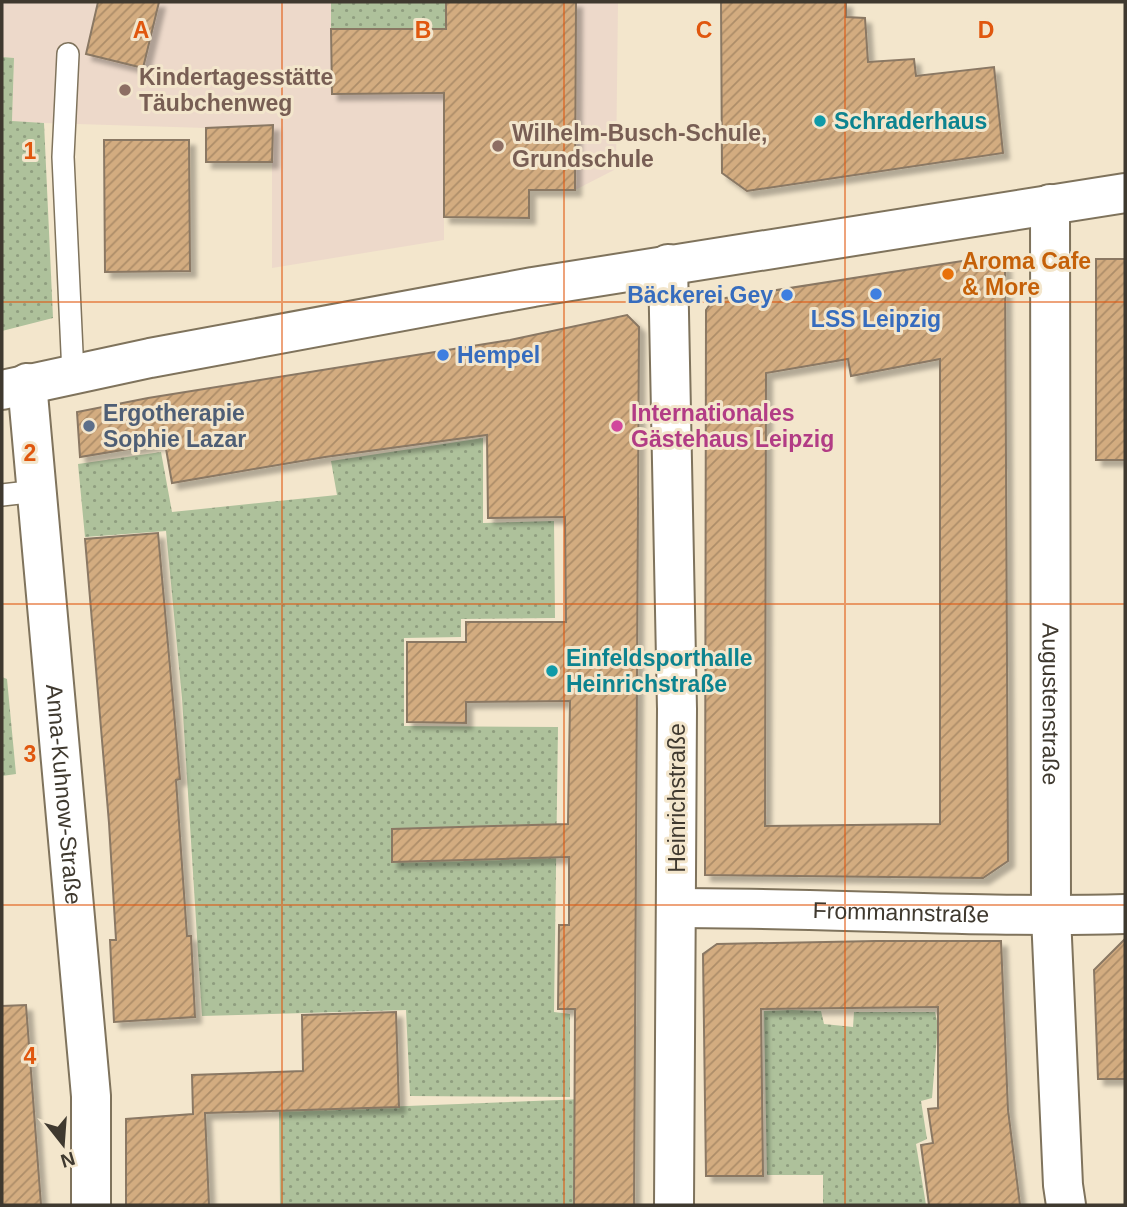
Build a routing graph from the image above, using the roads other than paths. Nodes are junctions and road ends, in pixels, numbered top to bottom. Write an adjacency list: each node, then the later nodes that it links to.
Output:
1 (68, 54): 5 (lane)
2 (1125, 193): 3 (street)
3 (1050, 204): 4 (street); 10 (street, Augustenstraße)
4 (668, 264): 5 (street); 8 (street, Heinrichstraße)
5 (73, 374): 6 (street)
6 (14, 386): 7 (street, Anna-Kuhnow-Straße)
7 (19, 493): 11 (street, Anna-Kuhnow-Straße)
8 (677, 908): 10 (street, Frommannstraße); 12 (street, Heinrichstraße)
9 (1125, 914): 10 (street, Frommannstraße)
10 (1051, 916): 13 (street, Augustenstraße)
11 (91, 1205)
12 (674, 1205)
13 (1066, 1205)

